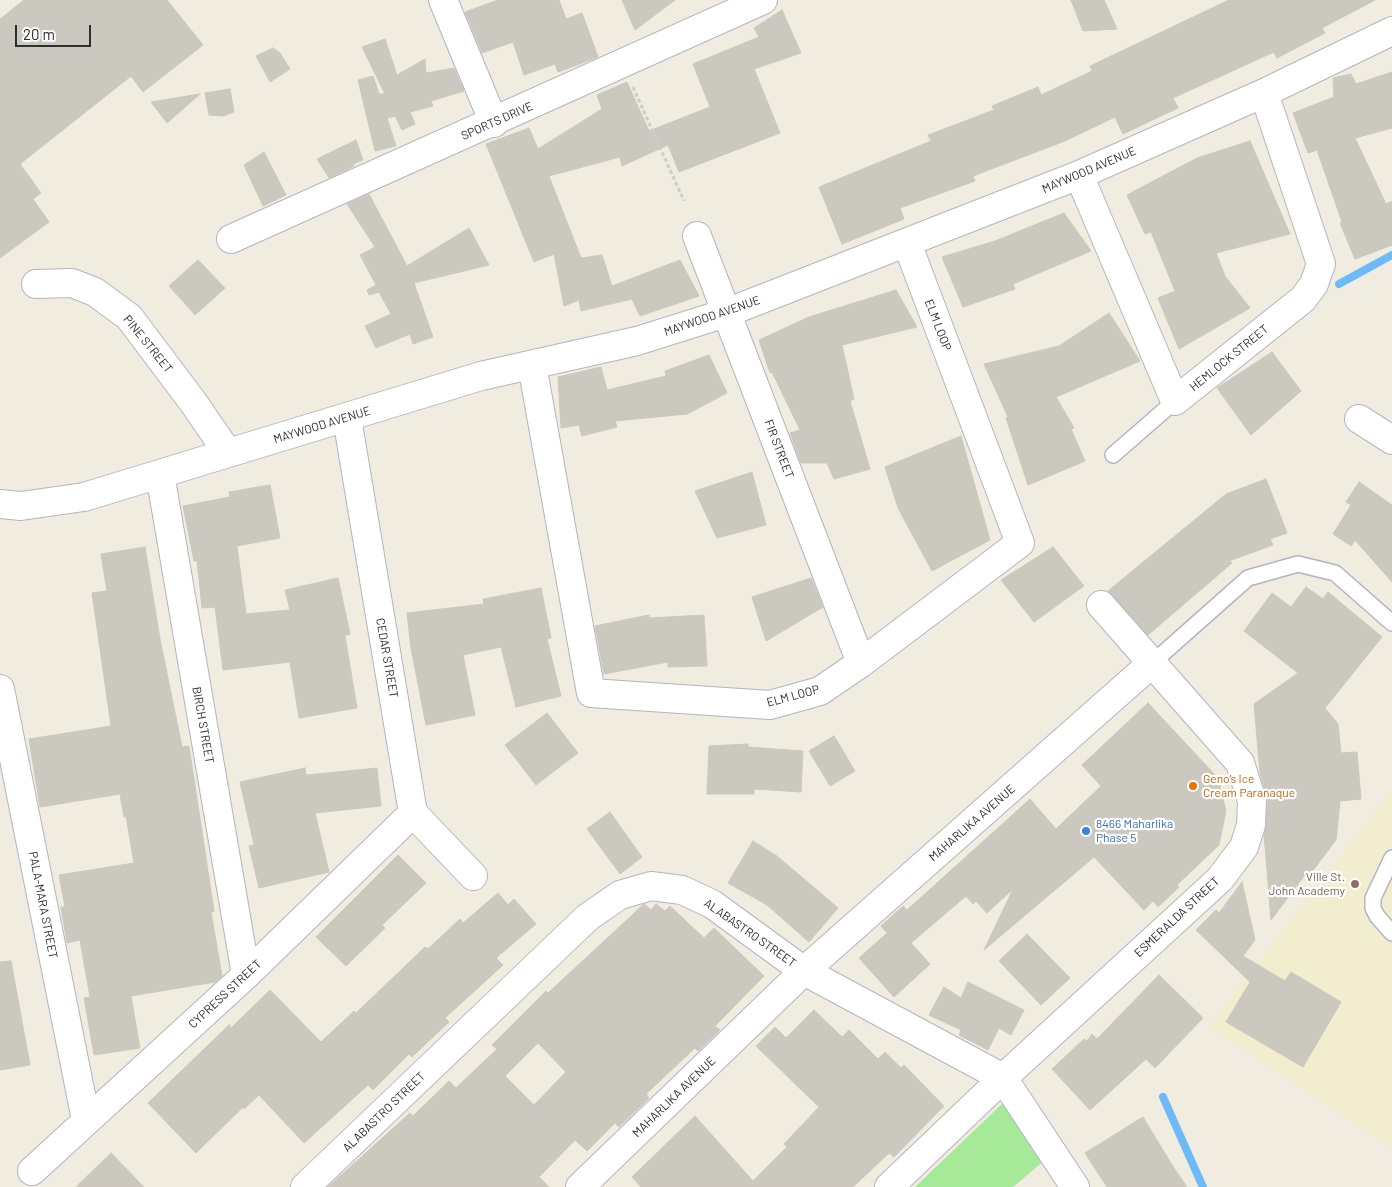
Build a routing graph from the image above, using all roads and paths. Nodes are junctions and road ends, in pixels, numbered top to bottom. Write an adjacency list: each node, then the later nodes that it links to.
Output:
1 (443, 0): 6 (street)
2 (763, 0): 4 (street, SPORTS DRIVE)
3 (1392, 31): 5 (street, MAYWOOD AVENUE)
4 (622, 64): 6 (street, SPORTS DRIVE); 8 (path)
5 (1264, 93): 7 (street, MAYWOOD AVENUE); 15 (street, HEMLOCK STREET)
6 (494, 123): 10 (street, SPORTS DRIVE)
7 (1079, 175): 11 (street, MAYWOOD AVENUE); 15 (street, HEMLOCK STREET)
8 (684, 201)
9 (697, 236): 13 (street, FIR STREET)
10 (231, 239)
11 (907, 243): 13 (street, MAYWOOD AVENUE); 25 (street, ELM LOOP)
12 (36, 284): 19 (street, PINE STREET)
13 (726, 313): 14 (street, MAYWOOD AVENUE); 25 (street, FIR STREET)
14 (532, 365): 16 (street, MAYWOOD AVENUE); 25 (street, ELM LOOP)
15 (1175, 401): 20 (lane)
16 (347, 418): 19 (street, MAYWOOD AVENUE); 28 (street, CEDAR STREET)
17 (1359, 419): 18 (street)
18 (1392, 440)
19 (228, 453): 21 (street, MAYWOOD AVENUE)
20 (1113, 455)
21 (160, 474): 22 (street, MAYWOOD AVENUE); 33 (street, BIRCH STREET)
22 (0, 504)
23 (1101, 605): 26 (street, ESMERALDA STREET)
24 (1392, 623): 26 (lane, MAHARLIKA AVENUE)
25 (862, 663)
26 (1151, 664): 32 (street, MAHARLIKA AVENUE); 34 (street, ESMERALDA STREET)
27 (0, 689): 35 (street, PALA-MARA STREET)
28 (413, 813): 30 (street); 33 (street, CYPRESS STREET)
29 (1392, 858): 31 (lane)
30 (473, 876)
31 (1392, 933)
32 (804, 971): 34 (street, ALABASTRO STREET); 37 (street, ALABASTRO STREET); 38 (street, MAHARLIKA AVENUE)
33 (246, 976): 35 (street, CYPRESS STREET)
34 (1003, 1078): 39 (street, ESMERALDA STREET); 40 (street, ALABASTRO STREET)
35 (86, 1120): 36 (street, CYPRESS STREET)
36 (32, 1171)
37 (305, 1187)
38 (580, 1187)
39 (889, 1187)
40 (1075, 1187)

